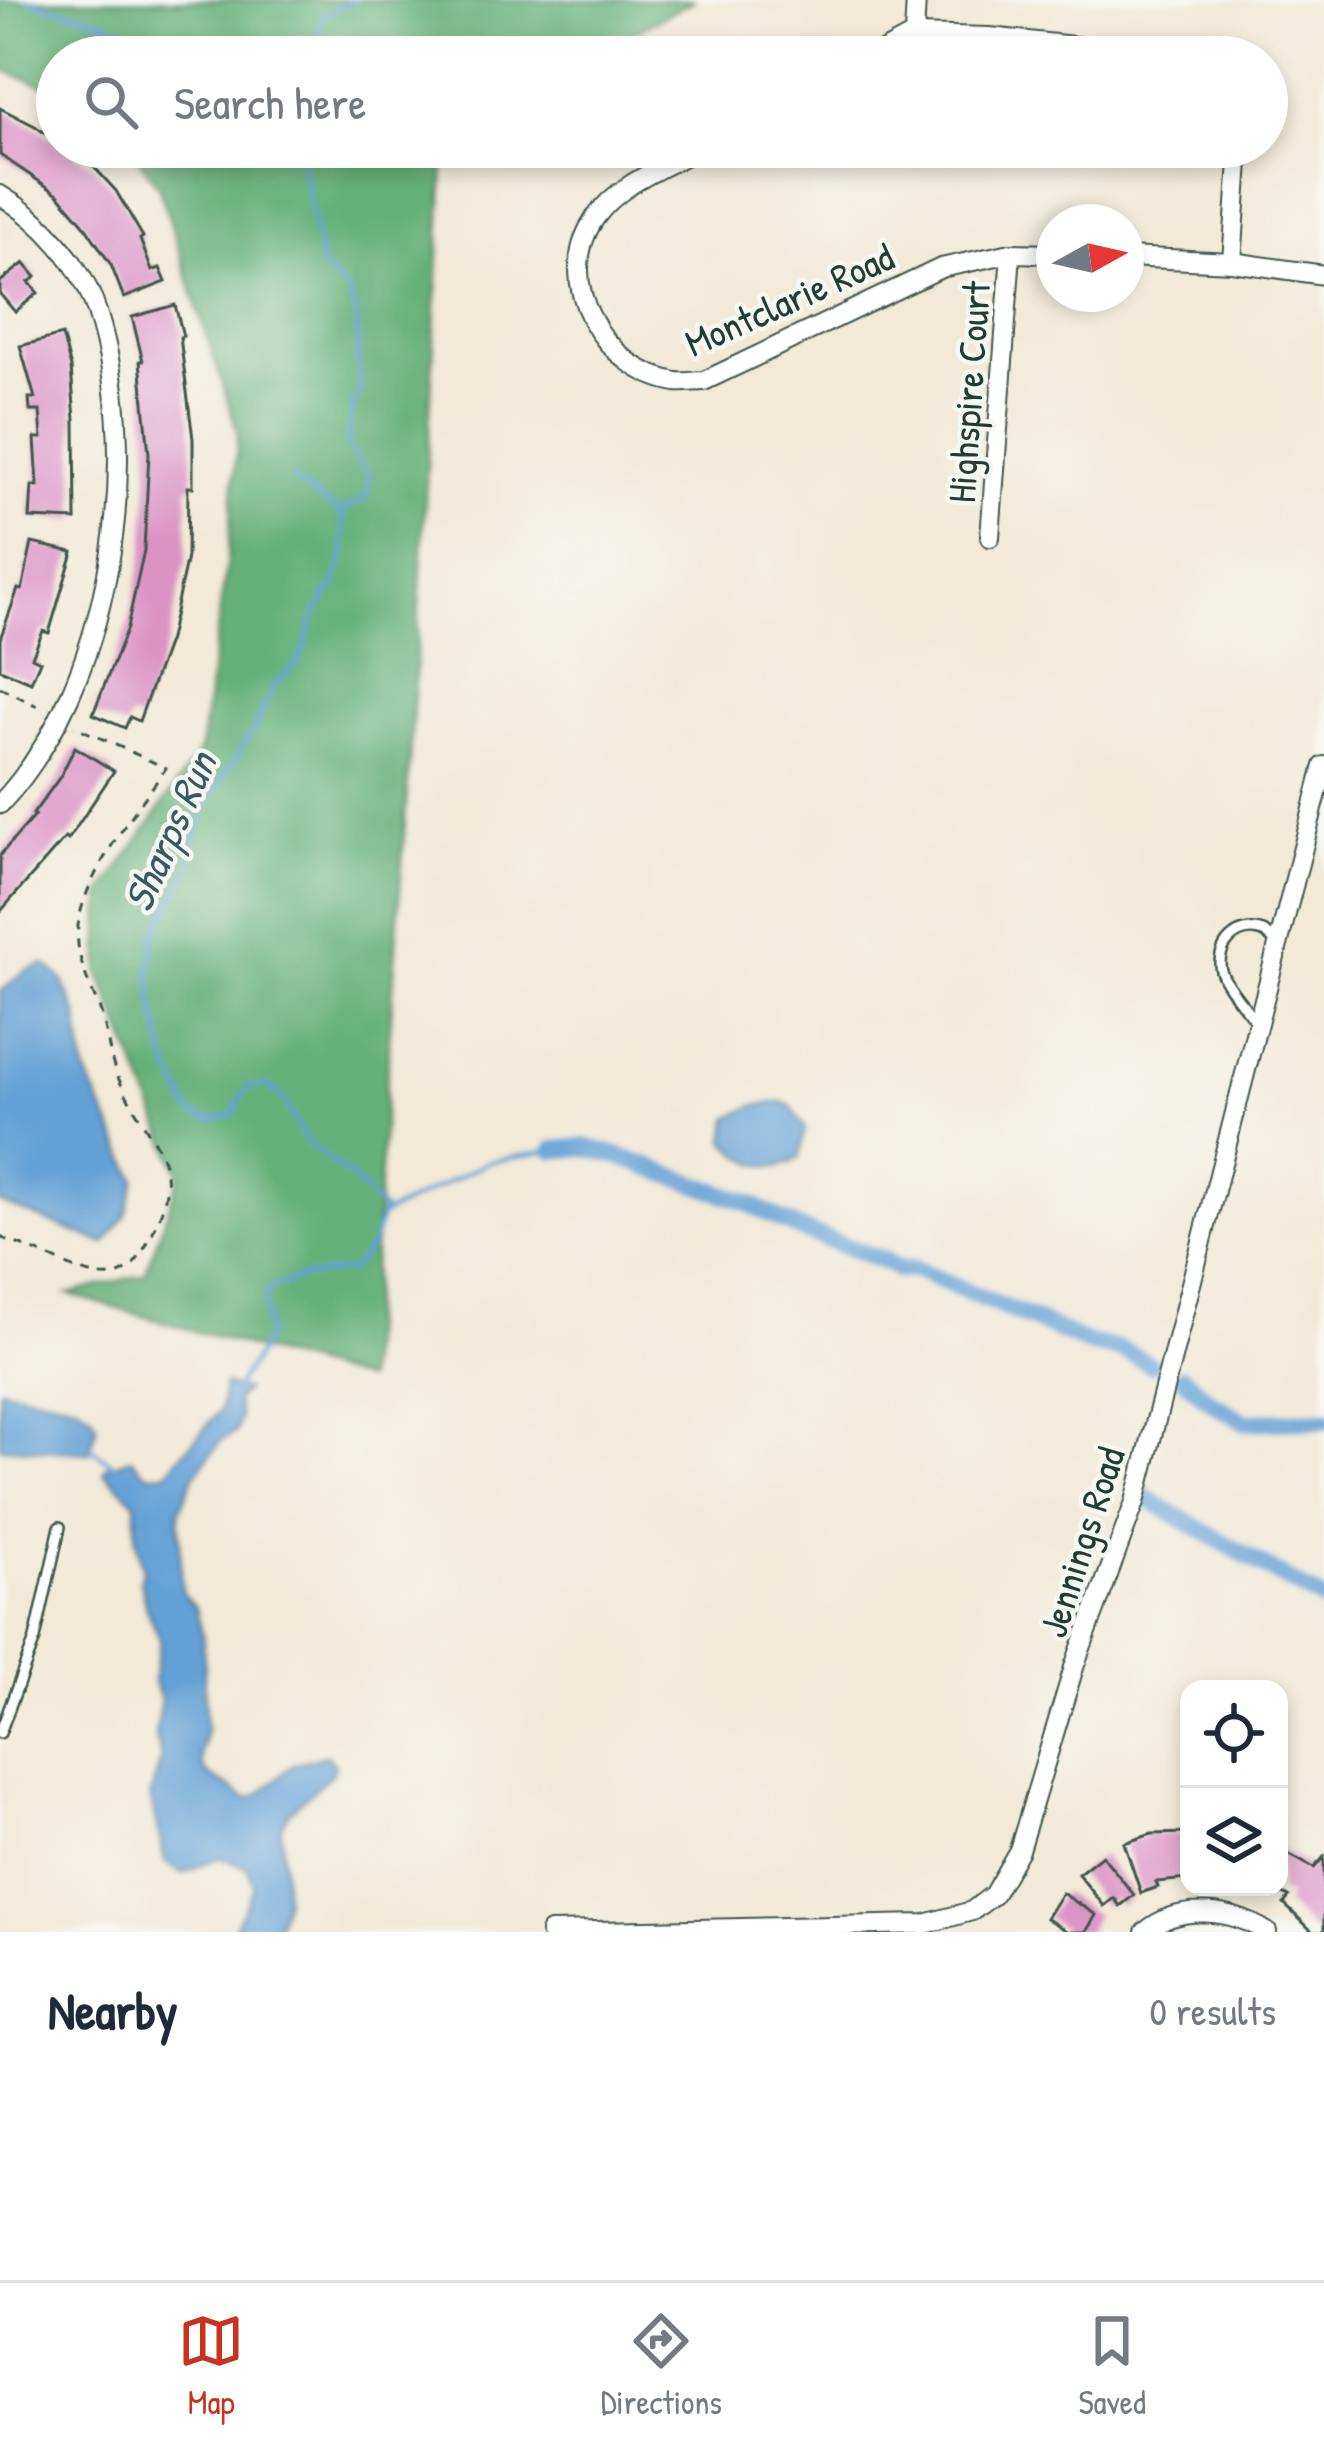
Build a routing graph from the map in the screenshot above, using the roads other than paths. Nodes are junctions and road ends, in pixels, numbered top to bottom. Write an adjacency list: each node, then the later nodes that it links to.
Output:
1 (916, 0): 2 (street)
2 (914, 35): 3 (street)
3 (952, 36)
4 (663, 168): 7 (street, Montclarie Road)
5 (1239, 168): 10 (street)
6 (0, 195): 14 (street)
7 (1012, 253): 8 (street, Montclarie Road); 12 (street, Highspire Court)
8 (1036, 254)
9 (1144, 258): 10 (street)
10 (1232, 262): 11 (street)
11 (1324, 275)
12 (990, 537)
13 (1324, 766): 15 (street, Jennings Road)
14 (0, 804)
15 (1279, 944): 16 (street, Jennings Road); 16 (lane)
16 (1258, 1025): 19 (street, Jennings Road)
17 (60, 1527): 18 (lane)
18 (0, 1733)
19 (861, 1929): 20 (street, Jennings Road)
20 (829, 1930): 21 (street, Jennings Road)
21 (550, 1932)
22 (1145, 1932): 23 (street)
23 (1267, 1932)

